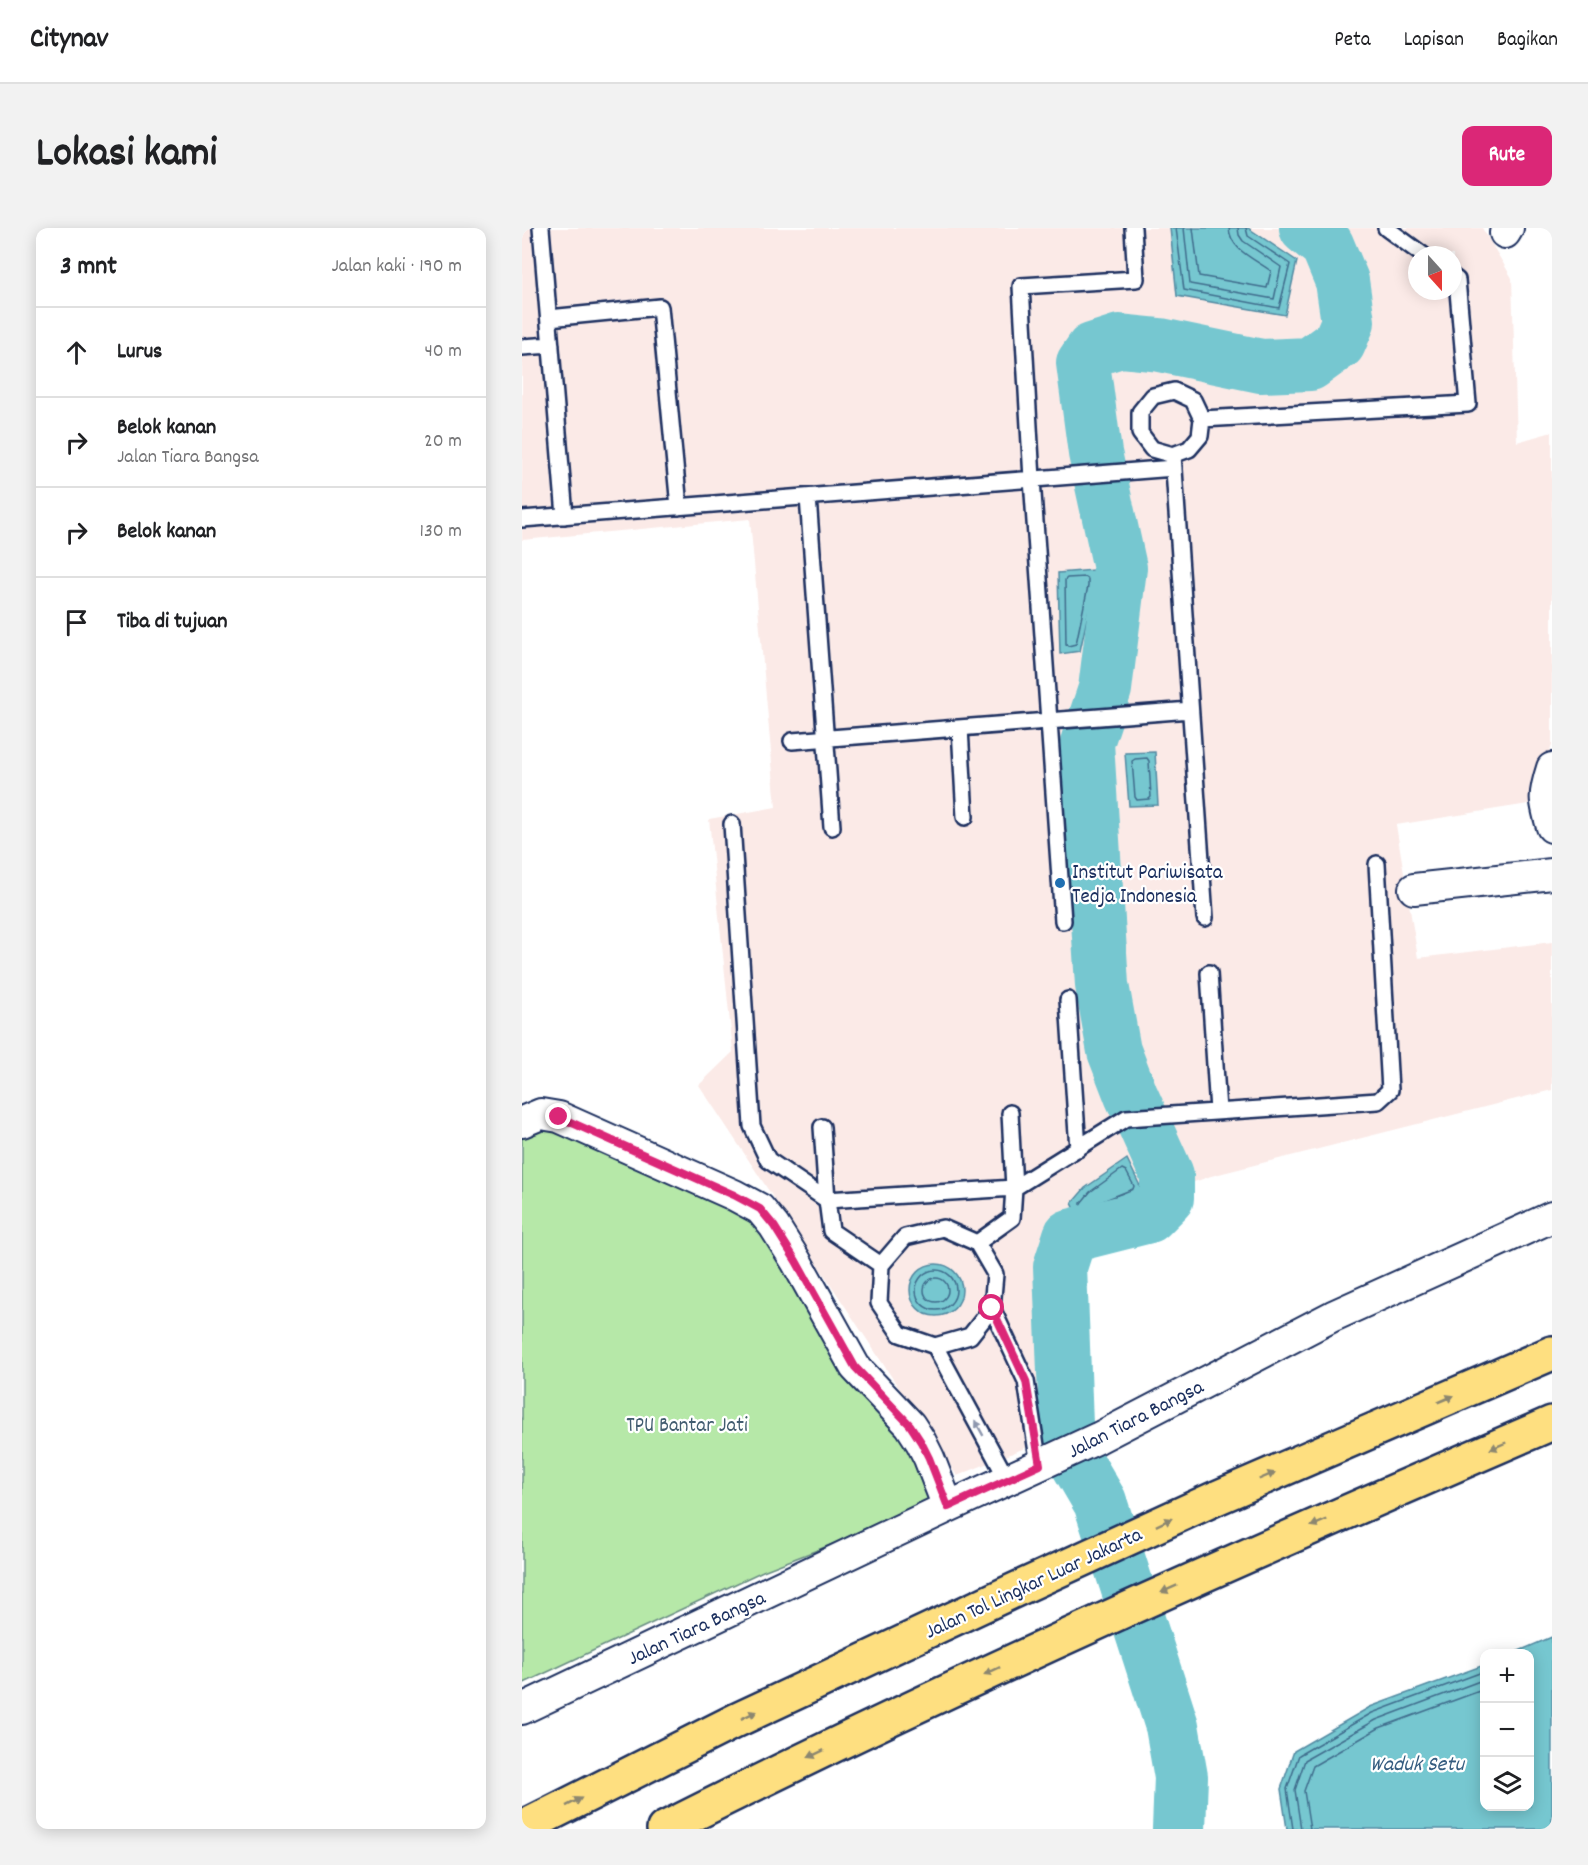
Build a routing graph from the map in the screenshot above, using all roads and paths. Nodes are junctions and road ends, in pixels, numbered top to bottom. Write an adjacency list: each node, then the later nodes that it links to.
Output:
1 (541, 228): 6 (lane)
2 (1133, 228): 11 (lane)
3 (1386, 228): 4 (lane)
4 (1411, 246)
5 (1459, 300): 9 (lane)
6 (549, 318): 7 (lane); 13 (lane)
7 (551, 345): 8 (lane); 14 (lane)
8 (522, 347)
9 (1203, 419): 10 (lane); 10 (lane)
10 (1174, 461): 11 (lane); 16 (lane)
11 (1032, 479): 12 (lane); 17 (lane)
12 (808, 497): 13 (lane); 19 (lane)
13 (679, 507): 14 (lane)
14 (565, 516): 15 (lane)
15 (522, 519)
16 (1190, 710): 17 (lane); 29 (lane)
17 (1049, 721): 18 (lane); 30 (lane)
18 (960, 728): 19 (lane); 22 (lane)
19 (826, 739): 20 (lane); 24 (lane)
20 (792, 741)
21 (1552, 768): 25 (street)
22 (965, 817)
23 (732, 824): 39 (lane)
24 (832, 827)
25 (1552, 827)
26 (1377, 864): 33 (lane)
27 (1552, 874): 28 (street)
28 (1414, 889)
29 (1205, 918)
30 (1063, 921)
31 (1209, 973): 33 (lane)
32 (1068, 1000): 37 (lane)
33 (1218, 1111): 37 (lane)
34 (1010, 1113): 38 (lane)
35 (522, 1122): 49 (street)
36 (822, 1126): 39 (lane)
37 (1078, 1149): 38 (lane)
38 (1014, 1188): 39 (lane); 41 (lane)
39 (827, 1200): 42 (lane)
40 (1552, 1217): 47 (street, Jalan Tiara Bangsa)
41 (977, 1244): 42 (lane); 43 (lane)
42 (881, 1265): 44 (lane)
43 (992, 1308): 44 (lane); 47 (lane)
44 (935, 1347): 48 (lane, one-way to 44)
45 (1552, 1353): 51 (highway, Jalan Tol Lingkar Luar Jakarta, one-way to 45)
46 (1552, 1422): 52 (highway, one-way to 52)
47 (1047, 1461): 48 (street, Jalan Tiara Bangsa)
48 (1007, 1479): 49 (street, Jalan Tiara Bangsa)
49 (948, 1507): 50 (street, Jalan Tiara Bangsa)
50 (522, 1709)
51 (522, 1828)
52 (664, 1829)

